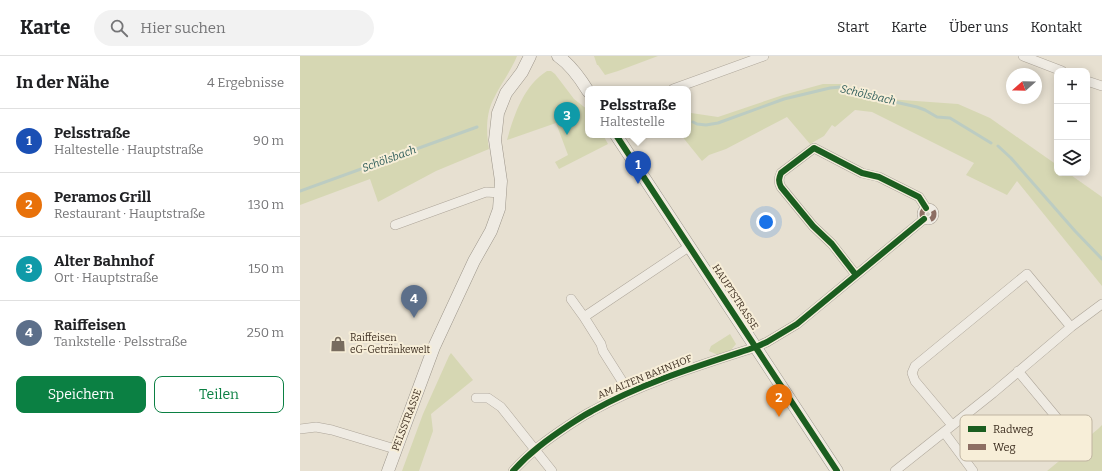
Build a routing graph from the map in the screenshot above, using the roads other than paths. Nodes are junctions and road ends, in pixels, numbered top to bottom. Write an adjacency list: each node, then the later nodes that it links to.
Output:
1 (530, 56): 11 (street, PELSSTRASSE)
2 (558, 56): 9 (street)
3 (764, 56): 7 (street)
4 (1023, 56): 5 (street)
5 (1054, 68)
6 (1090, 82): 8 (street)
7 (681, 86)
8 (1102, 86)
9 (585, 87)
10 (618, 138): 13 (street, HAUPTSTRASSE)
11 (500, 193): 12 (street); 29 (street, PELSSTRASSE)
12 (395, 225)
13 (690, 246): 17 (street); 19 (street, HAUPTSTRASSE)
14 (856, 275): 14 (street, AM ALTEN BAHNHOF); 19 (street, AM ALTEN BAHNHOF)
15 (571, 299): 17 (street, AM ALTEN BAHNHOF)
16 (1102, 304): 18 (street)
17 (584, 317): 21 (street, AM ALTEN BAHNHOF)
18 (1071, 327): 20 (street); 26 (street)
19 (756, 347): 21 (street, AM ALTEN BAHNHOF); 36 (street, HAUPTSTRASSE)
20 (1018, 371): 23 (street); 24 (street)
21 (630, 392): 30 (street, AM ALTEN BAHNHOF)
22 (476, 398): 30 (street)
23 (964, 415)
24 (1055, 415)
25 (960, 418): 26 (street)
26 (952, 425): 28 (street)
27 (300, 429): 29 (street)
28 (944, 432): 31 (street); 37 (street)
29 (396, 449): 33 (street, PELSSTRASSE)
30 (534, 449): 34 (street, AM ALTEN BAHNHOF); 35 (street)
31 (960, 454)
32 (966, 461): 38 (street)
33 (388, 471)
34 (513, 471)
35 (552, 471)
36 (837, 471)
37 (895, 471)
38 (973, 471)

